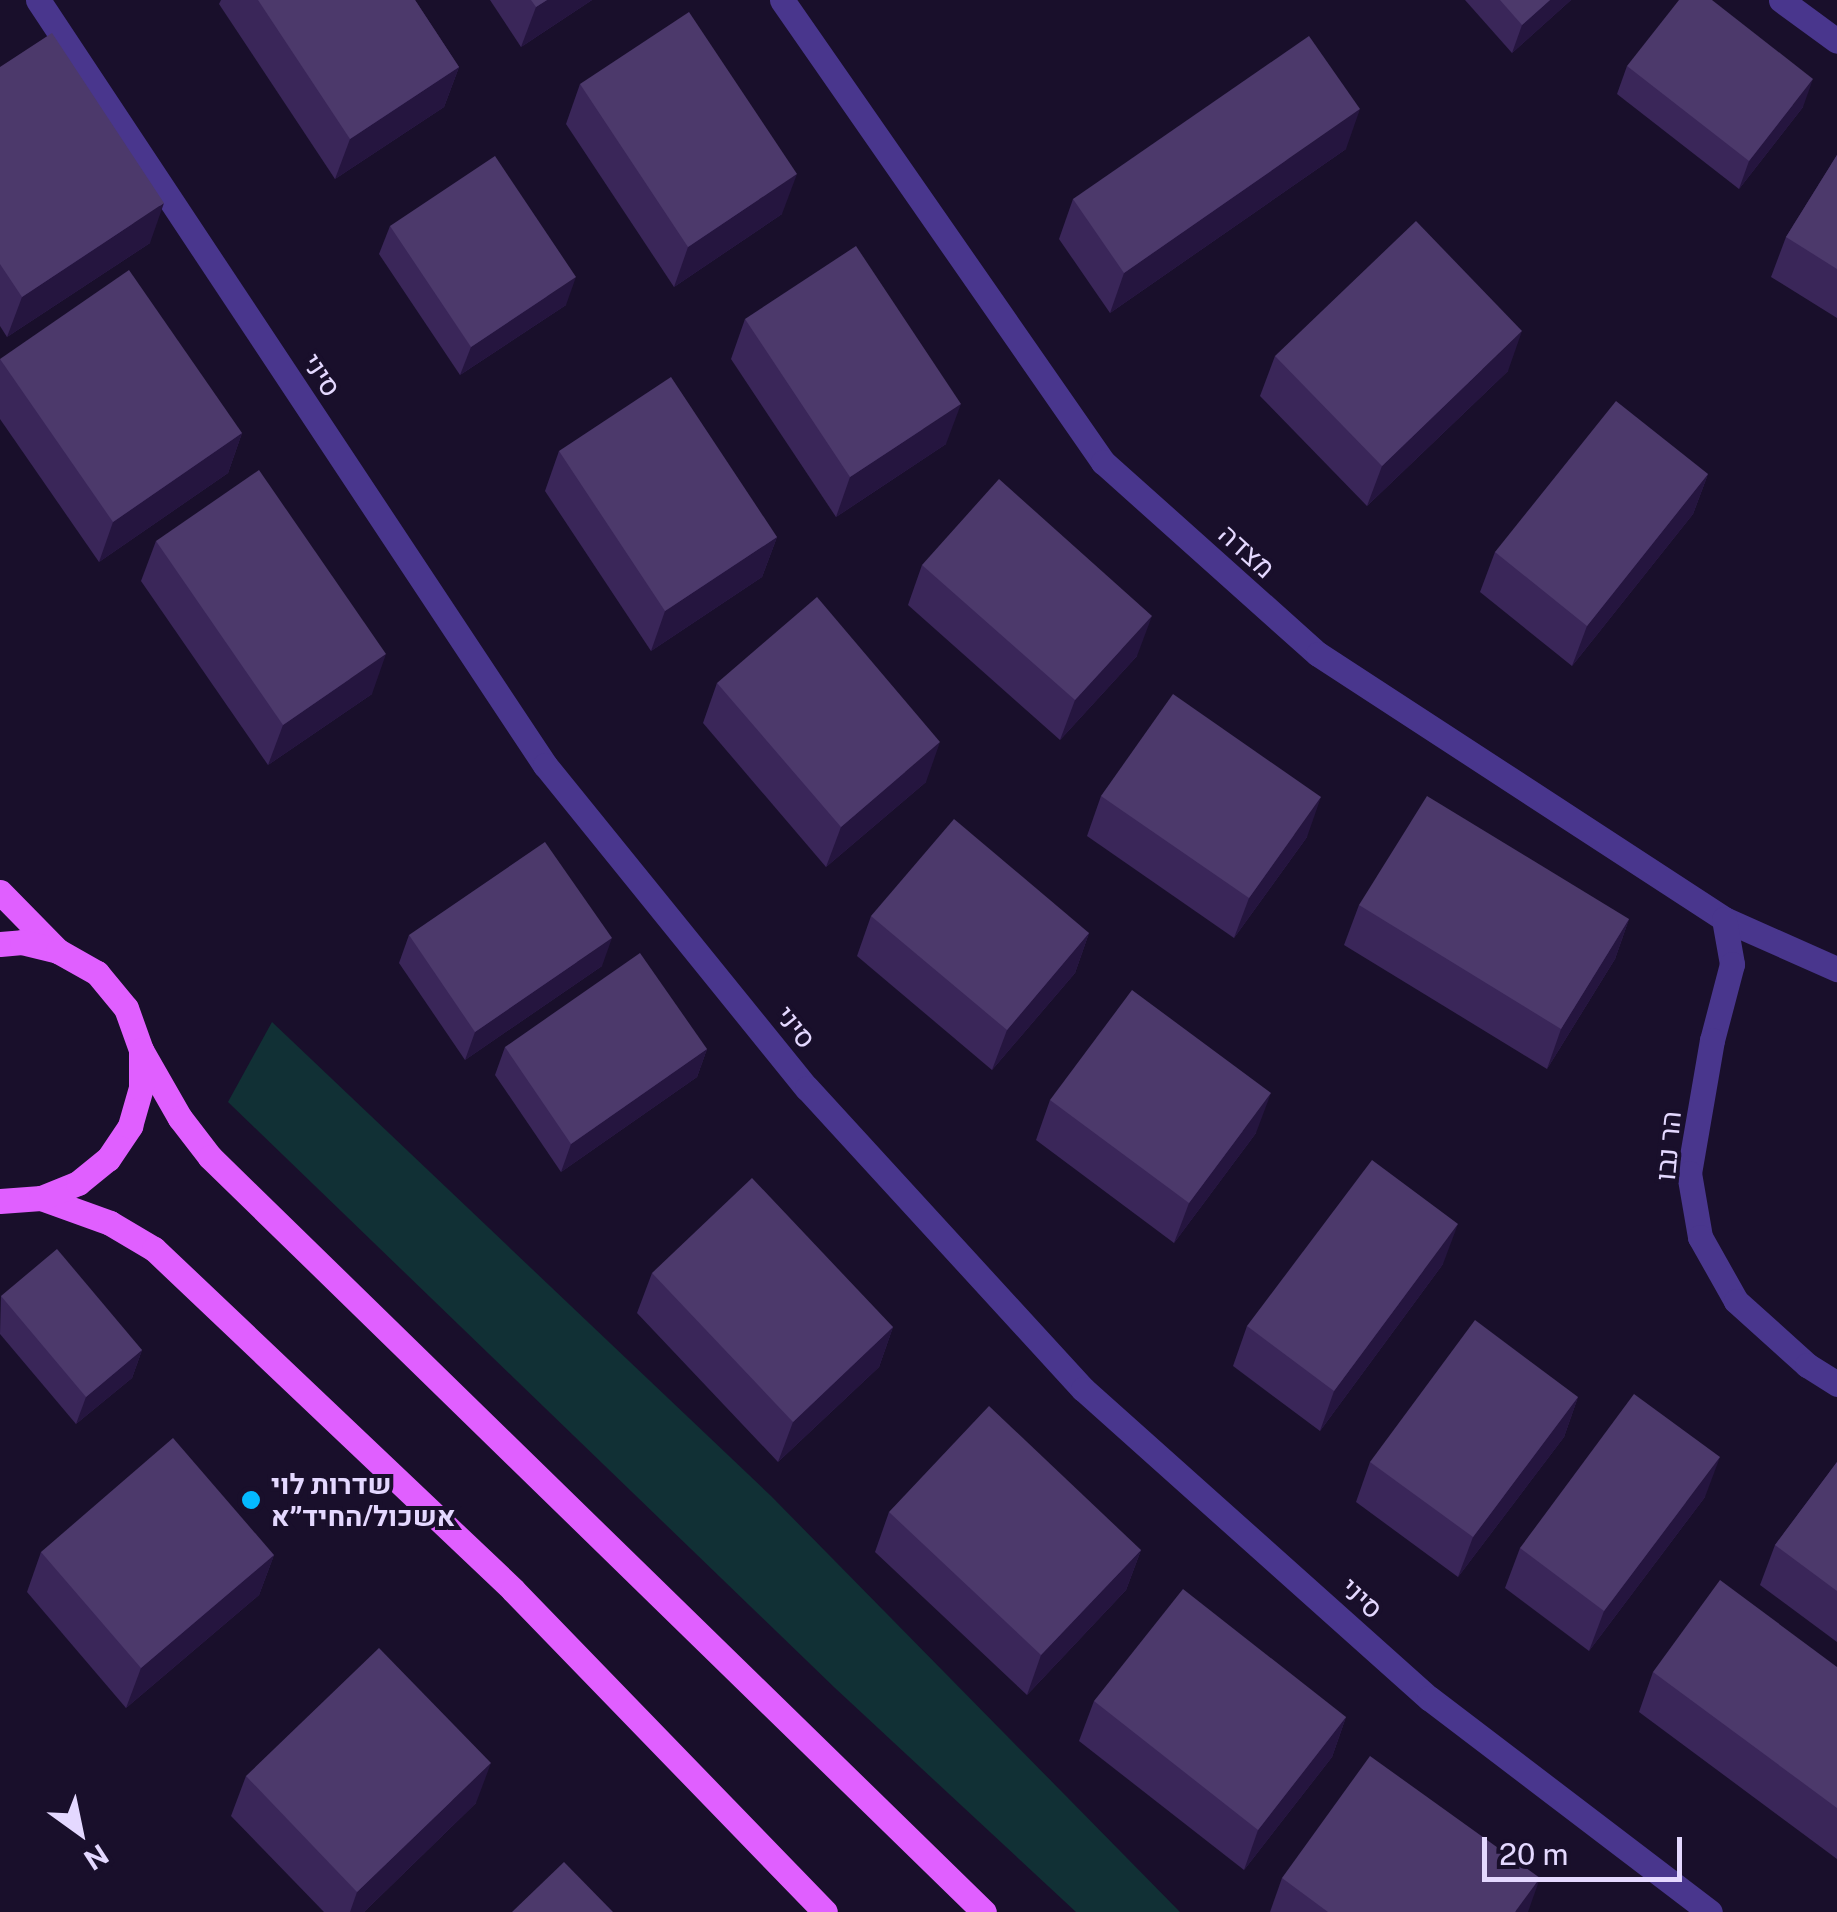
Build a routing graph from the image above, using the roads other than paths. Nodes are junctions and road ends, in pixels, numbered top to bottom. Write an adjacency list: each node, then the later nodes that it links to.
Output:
1 (38, 0): 16 (street, סיני)
2 (782, 0): 6 (street, מצדה)
3 (1780, 0): 4 (street)
4 (1837, 41)
5 (0, 892): 8 (main road)
6 (1724, 919): 9 (street, מצדה); 13 (street, הר נבו)
7 (0, 944): 8 (main road)
8 (58, 950): 10 (main road)
9 (1837, 969)
10 (140, 1050): 11 (main road); 15 (main road)
11 (41, 1198): 12 (main road); 14 (main road)
12 (0, 1200)
13 (1837, 1384)
14 (825, 1912)
15 (984, 1912)
16 (1710, 1912)

